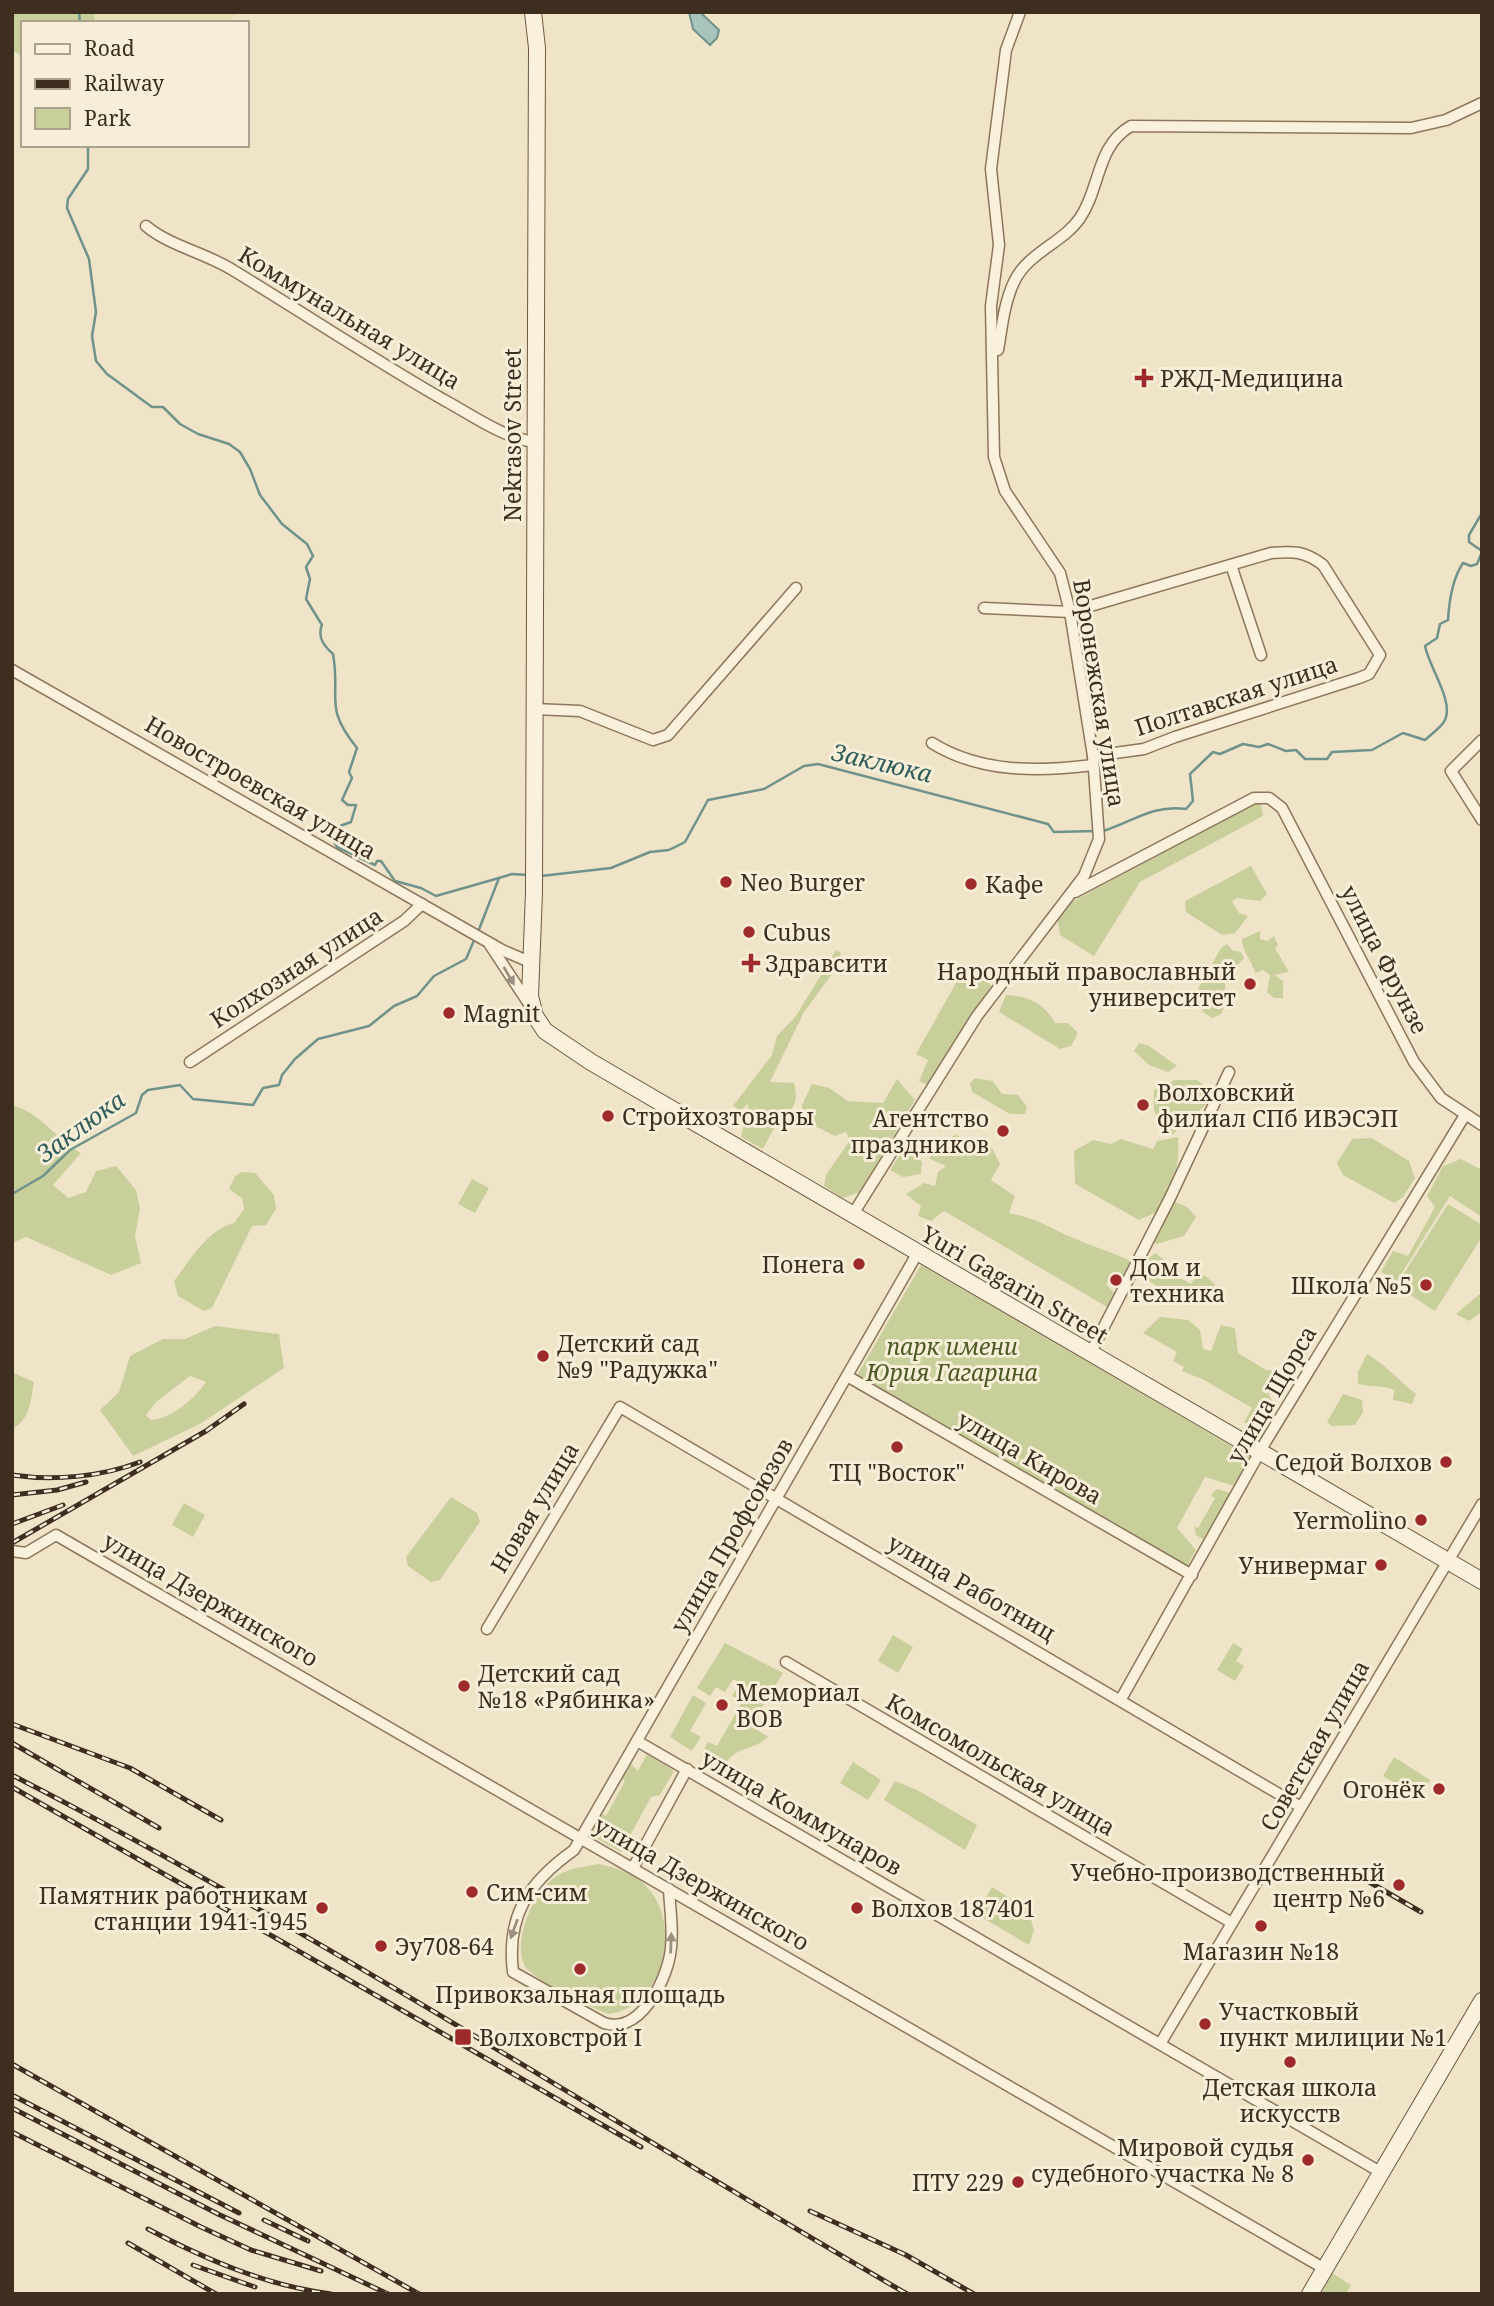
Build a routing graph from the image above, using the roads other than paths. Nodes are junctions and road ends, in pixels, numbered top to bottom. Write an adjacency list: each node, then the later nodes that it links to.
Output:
1 (533, 12): 6 (main road, Nekrasov Street)
2 (1020, 12): 5 (street, Воронежская улица)
3 (1482, 103): 5 (street)
4 (146, 226): 6 (street, Коммунальная улица)
5 (995, 379): 10 (street, Воронежская улица)
6 (535, 442): 13 (main road, Nekrasov Street)
7 (1231, 565): 10 (street); 11 (street); 16 (street, Полтавская улица)
8 (796, 588): 13 (street)
9 (985, 608): 10 (street)
10 (1070, 612): 16 (street, Воронежская улица)
11 (1261, 655)
12 (12, 670): 20 (street, Новостроевская улица)
13 (534, 709): 22 (main road, Nekrasov Street)
14 (1482, 740): 18 (street)
15 (932, 743): 16 (street, Полтавская улица)
16 (1093, 760): 19 (street, Воронежская улица)
17 (1269, 798): 19 (street, Воронежская улица); 26 (street, улица Фрунзе)
18 (1482, 820)
19 (1070, 895): 28 (street, Воронежская улица)
20 (422, 904): 21 (street, Новостроевская улица); 24 (street, Колхозная улица)
21 (488, 942): 22 (street, Новостроевская улица); 23 (street, Новостроевская улица, one-way to 23)
22 (531, 963): 23 (main road)
23 (533, 1012): 28 (main road, Yuri Gagarin Street)
24 (190, 1062)
25 (1229, 1072): 30 (street)
26 (1465, 1115): 27 (street, улица Фрунзе); 33 (street, улица Щорса)
27 (1482, 1125)
28 (853, 1214): 29 (main road, Yuri Gagarin Street)
29 (917, 1254): 30 (main road, Yuri Gagarin Street); 31 (street, улица Профсоюзов)
30 (1090, 1354): 33 (main road, Yuri Gagarin Street)
31 (847, 1376): 34 (street, улица Профсоюзов); 38 (street, улица Кирова)
32 (620, 1407): 34 (street, улица Работниц); 40 (street, Новая улица)
33 (1260, 1452): 37 (main road, Yuri Gagarin Street); 38 (street, улица Щорса)
34 (777, 1498): 42 (street, улица Работниц); 43 (street, улица Профсоюзов)
35 (1482, 1504): 37 (street, Советская улица)
36 (12, 1551): 46 (street, улица Дзержинского)
37 (1446, 1561): 39 (main road, Yuri Gagarin Street); 45 (street, Советская улица)
38 (1192, 1575): 42 (street, улица Щорса)
39 (1482, 1581)
40 (486, 1629)
41 (786, 1662): 49 (street, Комсомольская улица)
42 (1121, 1699): 45 (street, улица Работниц)
43 (637, 1741): 44 (street, улица Коммунаров); 46 (street, улица Профсоюзов)
44 (687, 1769): 47 (street); 51 (street, улица Коммунаров)
45 (1301, 1807): 49 (street, Советская улица)
46 (582, 1838): 47 (street, улица Дзержинского); 48 (street, one-way to 48)
47 (634, 1868): 48 (street, улица Дзержинского)
48 (669, 1889): 53 (street, улица Дзержинского)
49 (1232, 1923): 51 (street, Советская улица)
50 (1482, 2001): 52 (main road)
51 (1160, 2044): 52 (street, улица Коммунаров)
52 (1382, 2173): 53 (main road)
53 (1325, 2269): 54 (main road)
54 (1310, 2294)

